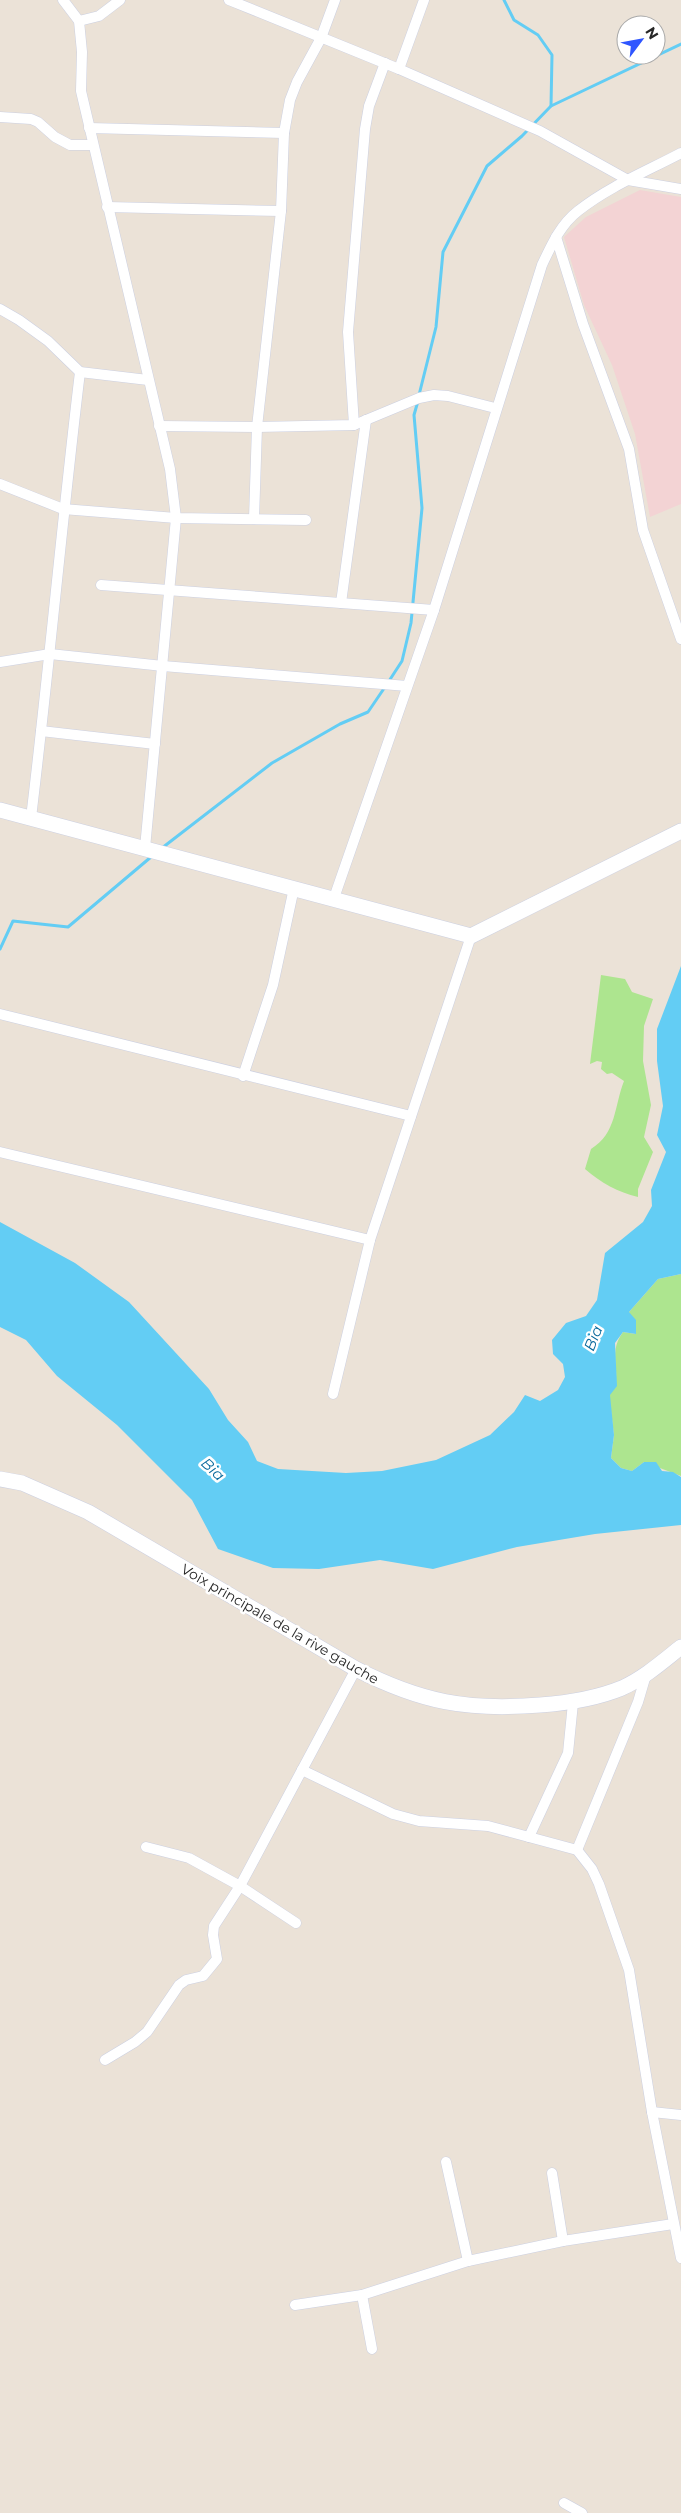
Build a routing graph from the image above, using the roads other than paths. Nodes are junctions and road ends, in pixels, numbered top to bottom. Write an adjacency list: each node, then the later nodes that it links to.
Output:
1 (63, 0): 6 (street)
2 (120, 0): 6 (street)
3 (229, 0): 7 (street)
4 (335, 0): 7 (street)
5 (424, 0): 9 (street)
6 (79, 20): 11 (street)
7 (321, 38): 8 (street); 12 (street)
8 (385, 64): 9 (street); 25 (street)
9 (399, 69): 15 (street)
10 (0, 117): 13 (street)
11 (90, 128): 12 (street); 13 (street)
12 (284, 133): 18 (street)
13 (93, 145): 17 (street)
14 (681, 153): 15 (street)
15 (628, 180): 16 (street); 19 (street)
16 (681, 189)
17 (107, 207): 18 (street); 22 (street)
18 (281, 211): 27 (street)
19 (556, 237): 23 (street); 37 (street)
20 (0, 309): 21 (street)
21 (80, 372): 22 (street); 29 (street)
22 (148, 380): 26 (street)
23 (496, 408): 24 (street); 36 (street)
24 (366, 420): 25 (street); 35 (street)
25 (354, 425): 27 (street)
26 (159, 426): 27 (street); 30 (street)
27 (257, 427): 31 (street)
28 (0, 484): 29 (street)
29 (63, 509): 30 (street); 38 (street)
30 (176, 518): 31 (street); 34 (street)
31 (254, 519): 32 (street)
32 (306, 520)
33 (101, 585): 34 (street)
34 (169, 591): 35 (street); 40 (street)
35 (341, 603): 36 (street)
36 (434, 610): 41 (street)
37 (681, 639)
38 (50, 654): 39 (street); 40 (street); 42 (street)
39 (0, 662)
40 (163, 666): 41 (street); 43 (street)
41 (406, 686): 49 (street)
42 (41, 731): 43 (street); 45 (street)
43 (155, 744): 47 (street)
44 (0, 810): 45 (street)
45 (31, 818): 47 (street)
46 (681, 831): 50 (street)
47 (145, 848): 48 (street)
48 (294, 888): 49 (street); 52 (street)
49 (334, 898): 50 (street)
50 (470, 936): 53 (street)
51 (0, 1014): 52 (street)
52 (243, 1076): 53 (street)
53 (411, 1116): 55 (street)
54 (0, 1152): 55 (street)
55 (370, 1240): 56 (street)
56 (332, 1394)
57 (0, 1479): 59 (street, Voix principale de la rive gauche)
58 (681, 1647): 60 (street, Voix principale de la rive gauche)
59 (356, 1669): 61 (street, Voix principale de la rive gauche); 62 (street)
60 (646, 1675): 61 (street, Voix principale de la rive gauche); 65 (street)
61 (573, 1703): 63 (street)
62 (302, 1770): 63 (street); 66 (street)
63 (529, 1837): 65 (street)
64 (146, 1847): 66 (street)
65 (577, 1850): 69 (street)
66 (240, 1886): 67 (street); 68 (street)
67 (296, 1923)
68 (105, 2060)
69 (652, 2112): 70 (street); 73 (street)
70 (681, 2115)
71 (446, 2162): 76 (street)
72 (552, 2173): 74 (street)
73 (673, 2224): 74 (street); 75 (street)
74 (562, 2241): 76 (street)
75 (681, 2258)
76 (468, 2261): 77 (street)
77 (362, 2295): 78 (street); 79 (street)
78 (296, 2305)
79 (372, 2349)
80 (564, 2504): 81 (street)
81 (582, 2513)

